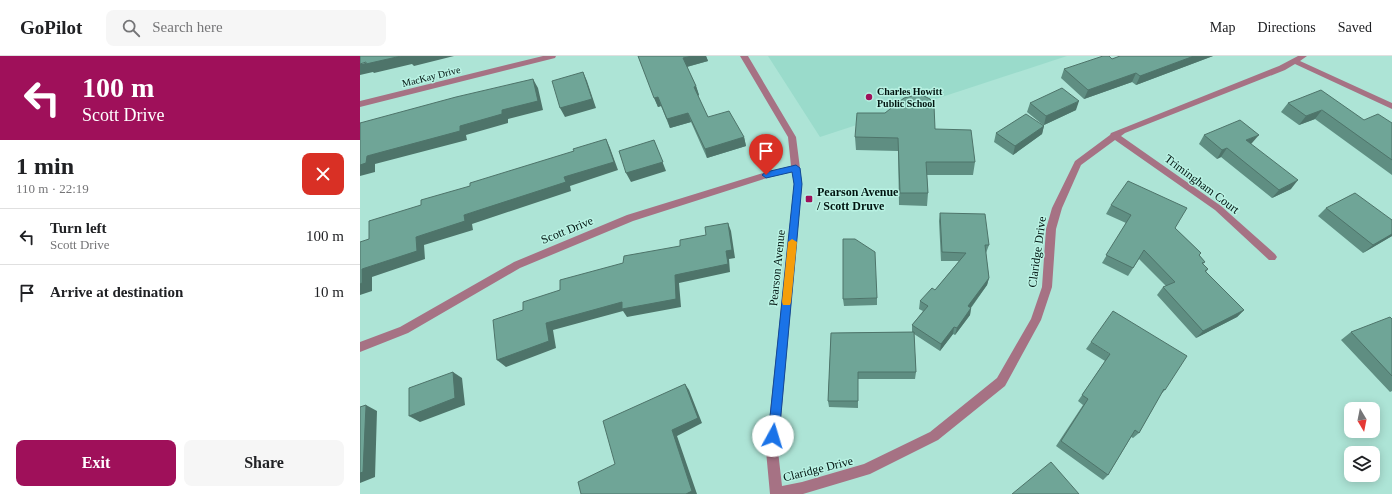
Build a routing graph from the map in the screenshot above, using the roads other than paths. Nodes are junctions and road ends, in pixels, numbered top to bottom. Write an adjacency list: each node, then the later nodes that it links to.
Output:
1 (552, 56): 5 (street, MacKay Drive)
2 (744, 56): 8 (street, Pearson Avenue)
3 (1303, 56): 4 (street, Claridge Drive)
4 (1295, 61): 6 (street); 7 (street, Claridge Drive)
5 (360, 104)
6 (1392, 106)
7 (1114, 135): 9 (street, Trimingham Court); 11 (street, Claridge Drive)
8 (796, 168): 10 (street, Scott Drive); 11 (street, Pearson Avenue)
9 (1272, 257)
10 (360, 347)
11 (776, 493)

